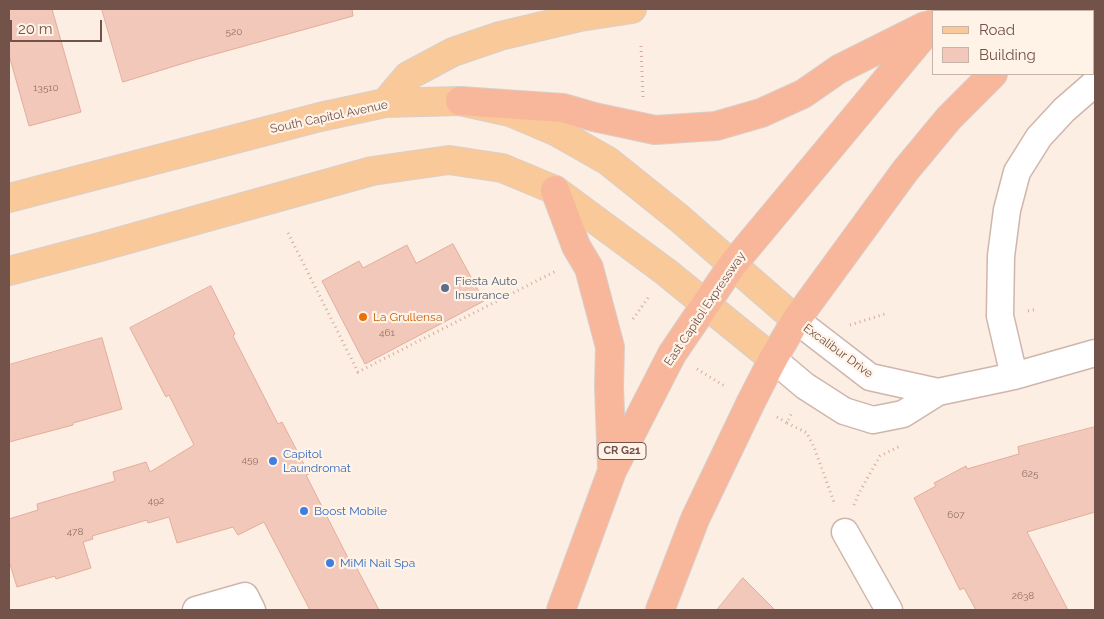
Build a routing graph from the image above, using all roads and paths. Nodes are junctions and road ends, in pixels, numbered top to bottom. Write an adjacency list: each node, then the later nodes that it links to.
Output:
1 (632, 9): 8 (main road)
2 (932, 23): 7 (highway)
3 (932, 24): 13 (highway, East Capitol Expressway / CR G21)
4 (641, 46): 9 (path)
5 (992, 75): 17 (highway)
6 (1095, 83): 20 (street)
7 (460, 101): 8 (main road, South Capitol Avenue); 13 (main road, South Capitol Avenue)
8 (385, 103): 11 (main road, South Capitol Avenue)
9 (643, 106)
10 (555, 190): 15 (main road); 16 (main road); 24 (highway)
11 (9, 198)
12 (288, 233): 14 (path)
13 (732, 264): 16 (highway, East Capitol Expressway / CR G21); 17 (main road, South Capitol Avenue)
14 (559, 269)
15 (9, 271)
16 (706, 304): 19 (main road); 24 (highway, East Capitol Expressway / CR G21)
17 (796, 320): 19 (highway); 21 (street, Excalibur Drive)
18 (1095, 353): 20 (street, Excalibur Drive)
19 (773, 359): 21 (street, Excalibur Drive); 29 (highway)
20 (1014, 376): 21 (street, Excalibur Drive)
21 (938, 392)
22 (787, 422): 25 (path)
23 (904, 444): 25 (path)
24 (612, 471): 28 (highway, East Capitol Expressway / CR G21)
25 (845, 532): 30 (street)
26 (248, 603): 27 (street)
27 (196, 610)
28 (561, 610)
29 (660, 610)
30 (889, 610)

